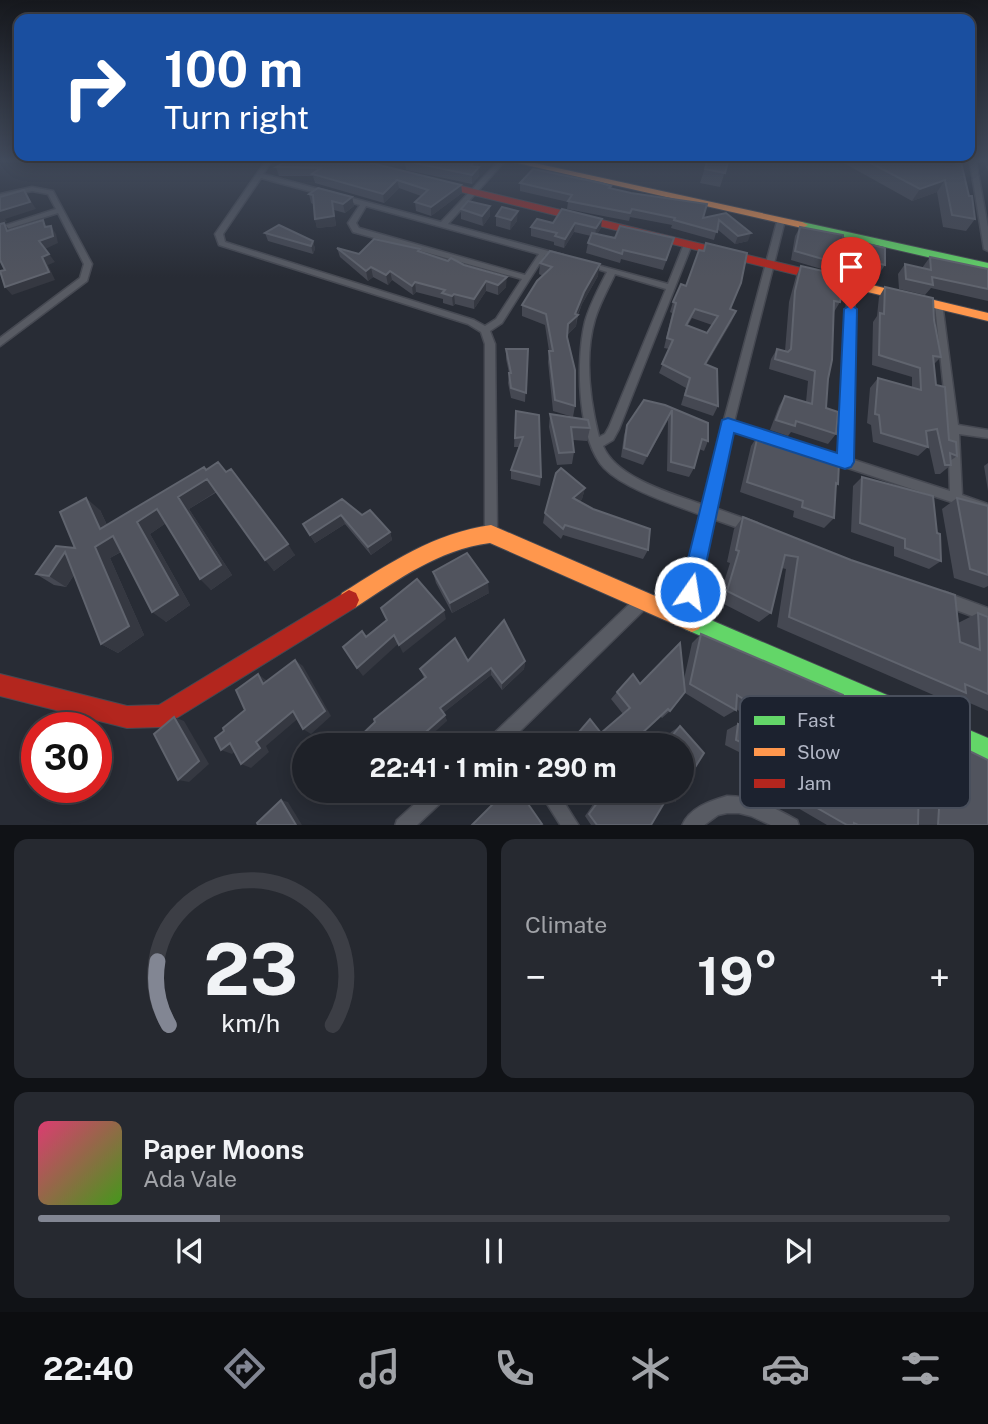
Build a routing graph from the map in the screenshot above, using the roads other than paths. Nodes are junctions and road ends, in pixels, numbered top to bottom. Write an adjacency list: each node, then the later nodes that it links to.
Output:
1 (56, 200): 11 (street)
2 (242, 200): 28 (street)
3 (351, 200): 8 (street)
4 (465, 200): 13 (street)
5 (508, 200): 15 (street)
6 (693, 200): 12 (street)
7 (978, 200): 9 (street)
8 (364, 204): 13 (street); 23 (street)
9 (978, 204): 10 (street); 16 (street)
10 (988, 206)
11 (61, 210): 14 (street); 29 (street)
12 (781, 220): 20 (street); 21 (street)
13 (443, 225): 17 (street)
14 (0, 229)
15 (688, 244): 20 (street); 25 (street)
16 (988, 248)
17 (542, 253): 18 (street); 23 (street)
18 (566, 259)
19 (577, 262): 22 (street)
20 (769, 264): 24 (street); 30 (street)
21 (988, 267)
22 (612, 271): 25 (street); 33 (street)
23 (527, 278): 28 (street)
24 (852, 284): 26 (street); 34 (street)
25 (670, 287): 33 (street)
26 (939, 305): 27 (street); 31 (street)
27 (988, 317)
28 (485, 330): 38 (street)
29 (0, 344)
30 (728, 424): 34 (street); 37 (street)
31 (953, 429): 32 (street); 35 (street)
32 (988, 434)
33 (597, 444): 37 (street)
34 (845, 462): 35 (street)
35 (956, 498): 36 (street)
36 (988, 509)
37 (709, 511): 39 (street); 43 (street)
38 (491, 534): 41 (street); 44 (street)
39 (772, 534)
40 (937, 596): 42 (street)
41 (643, 601): 43 (street); 46 (street)
42 (988, 615)
43 (684, 619): 45 (street)
44 (0, 685)
45 (863, 696)
46 (517, 733)
47 (970, 742): 48 (street)
48 (988, 750)
49 (428, 803): 53 (street)
50 (556, 803): 54 (street)
51 (740, 805): 55 (street)
52 (752, 808): 56 (street)
53 (403, 825)
54 (572, 825)
55 (690, 825)
56 (791, 825)

